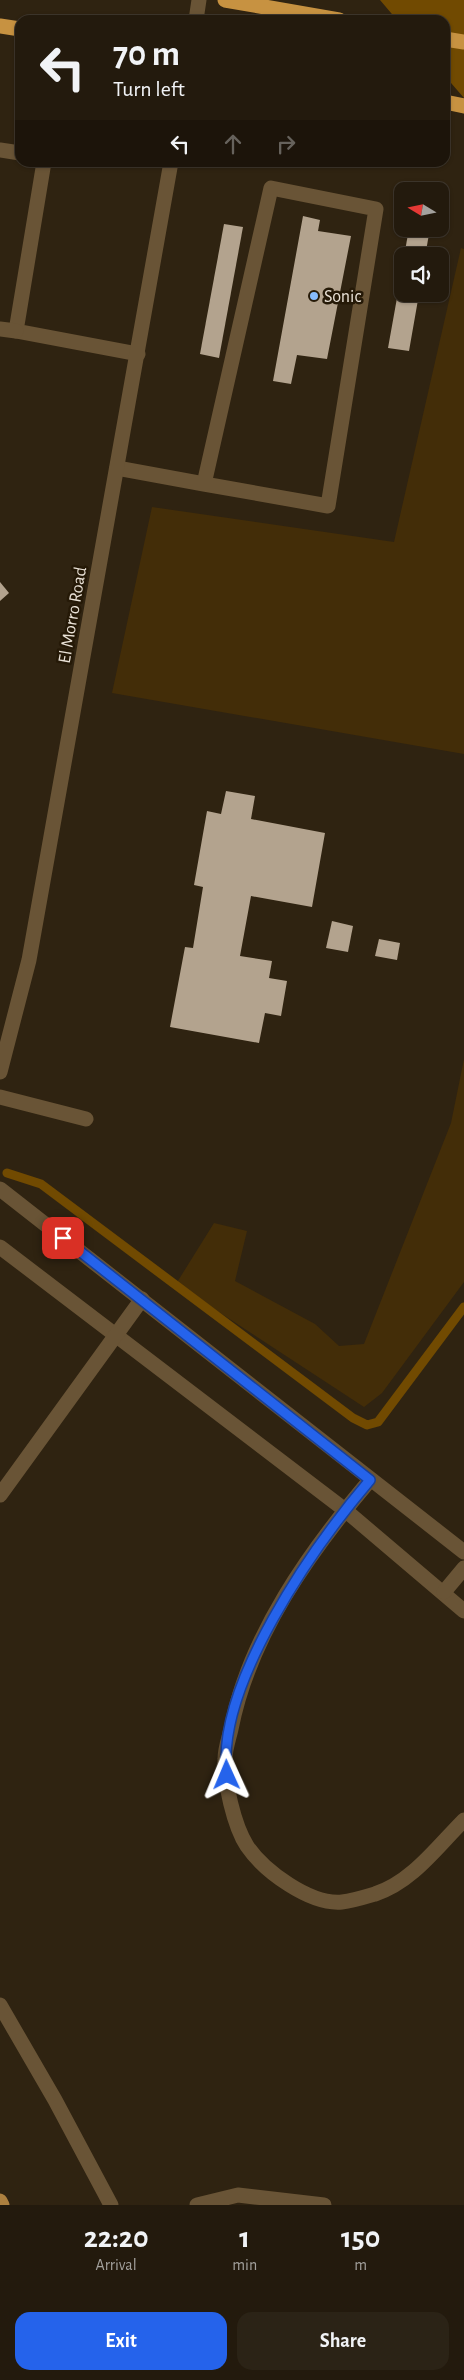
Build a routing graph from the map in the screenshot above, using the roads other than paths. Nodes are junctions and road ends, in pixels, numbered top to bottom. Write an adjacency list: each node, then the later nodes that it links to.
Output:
1 (199, 0): 3 (street)
2 (227, 0): 4 (highway)
3 (197, 15)
4 (311, 15)
5 (0, 26): 6 (highway)
6 (15, 28)
7 (450, 40): 8 (highway)
8 (464, 42)
9 (450, 103): 10 (highway)
10 (464, 106)
11 (0, 150): 12 (street)
12 (15, 152)
13 (43, 167): 16 (street)
14 (171, 167): 17 (street, El Morro Road)
15 (0, 329): 16 (street)
16 (16, 331): 17 (street)
17 (138, 354): 18 (street, El Morro Road)
18 (117, 468): 19 (street); 20 (street, El Morro Road)
19 (204, 484): 19 (street)
20 (0, 1072)
21 (0, 1097): 22 (street)
22 (86, 1119)
23 (0, 1189): 25 (street)
24 (0, 1247): 26 (street)
25 (142, 1299): 26 (street); 27 (street)
26 (116, 1335): 28 (street); 29 (street)
27 (370, 1480): 29 (street); 30 (street)
28 (0, 1495)
29 (345, 1510): 32 (street); 34 (street)
30 (464, 1552)
31 (464, 1568): 32 (street)
32 (444, 1592): 33 (street)
33 (464, 1611)
34 (464, 1820)
35 (0, 2005): 38 (street)
36 (0, 2201): 37 (main road)
37 (2, 2205)
38 (111, 2205)
39 (197, 2205): 40 (street)
40 (324, 2205)

